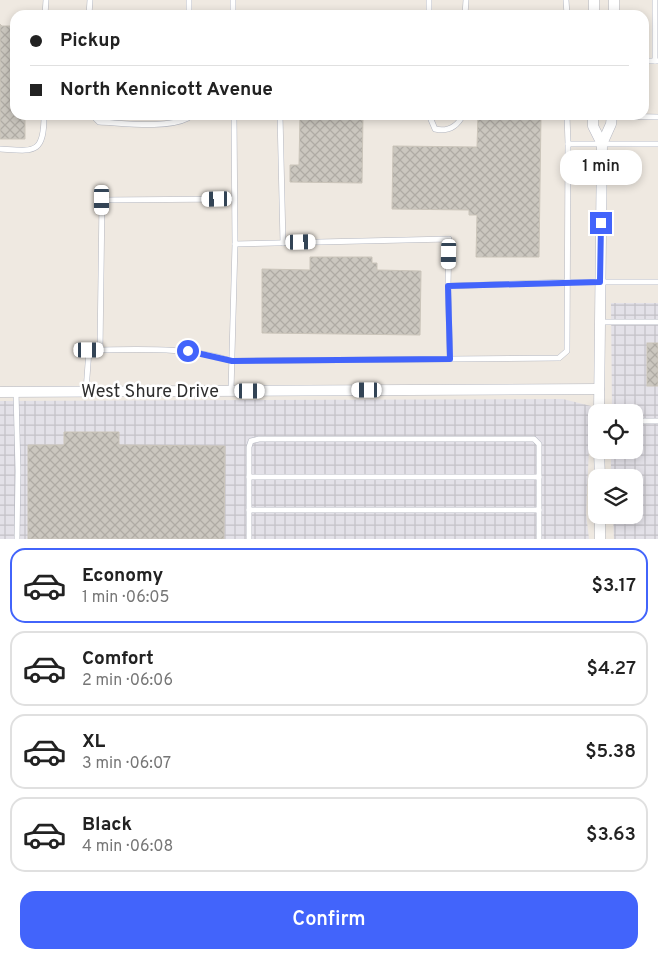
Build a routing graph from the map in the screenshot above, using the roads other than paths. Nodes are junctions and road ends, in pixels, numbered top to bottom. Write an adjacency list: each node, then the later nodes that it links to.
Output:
1 (656, 0): 2 (lane)
2 (656, 61)
3 (44, 120): 16 (lane)
4 (97, 120): 5 (lane)
5 (184, 120)
6 (234, 120): 17 (lane)
7 (280, 120): 18 (lane)
8 (431, 120): 9 (lane)
9 (459, 120)
10 (568, 120): 13 (lane)
11 (593, 120): 14 (street)
12 (612, 120): 14 (street)
13 (568, 144): 14 (lane); 20 (lane)
14 (602, 144): 15 (lane); 21 (street)
15 (658, 144)
16 (0, 149)
17 (234, 199): 19 (lane); 26 (lane)
18 (283, 242): 19 (lane); 23 (lane)
19 (234, 244): 28 (lane)
20 (567, 282): 21 (lane); 23 (lane); 27 (lane)
21 (600, 282): 22 (lane); 24 (street)
22 (658, 282)
23 (448, 286): 27 (lane)
24 (600, 322): 25 (lane); 29 (street)
25 (658, 322)
26 (100, 350): 28 (lane); 30 (lane)
27 (450, 359): 28 (lane)
28 (232, 361): 31 (lane)
29 (599, 389): 31 (street, West Shure Drive); 34 (street)
30 (86, 391): 31 (street, West Shure Drive); 33 (street, West Shure Drive)
31 (231, 391)
32 (0, 392): 33 (street, West Shure Drive)
33 (16, 392): 42 (lane)
34 (599, 404)
35 (643, 421): 36 (lane)
36 (658, 421)
37 (249, 477): 38 (lane); 38 (lane); 39 (lane)
38 (539, 477): 40 (lane)
39 (249, 510): 40 (lane); 43 (lane)
40 (539, 510): 44 (lane)
41 (600, 524): 45 (street)
42 (17, 539)
43 (249, 539)
44 (539, 539)
45 (600, 539)

